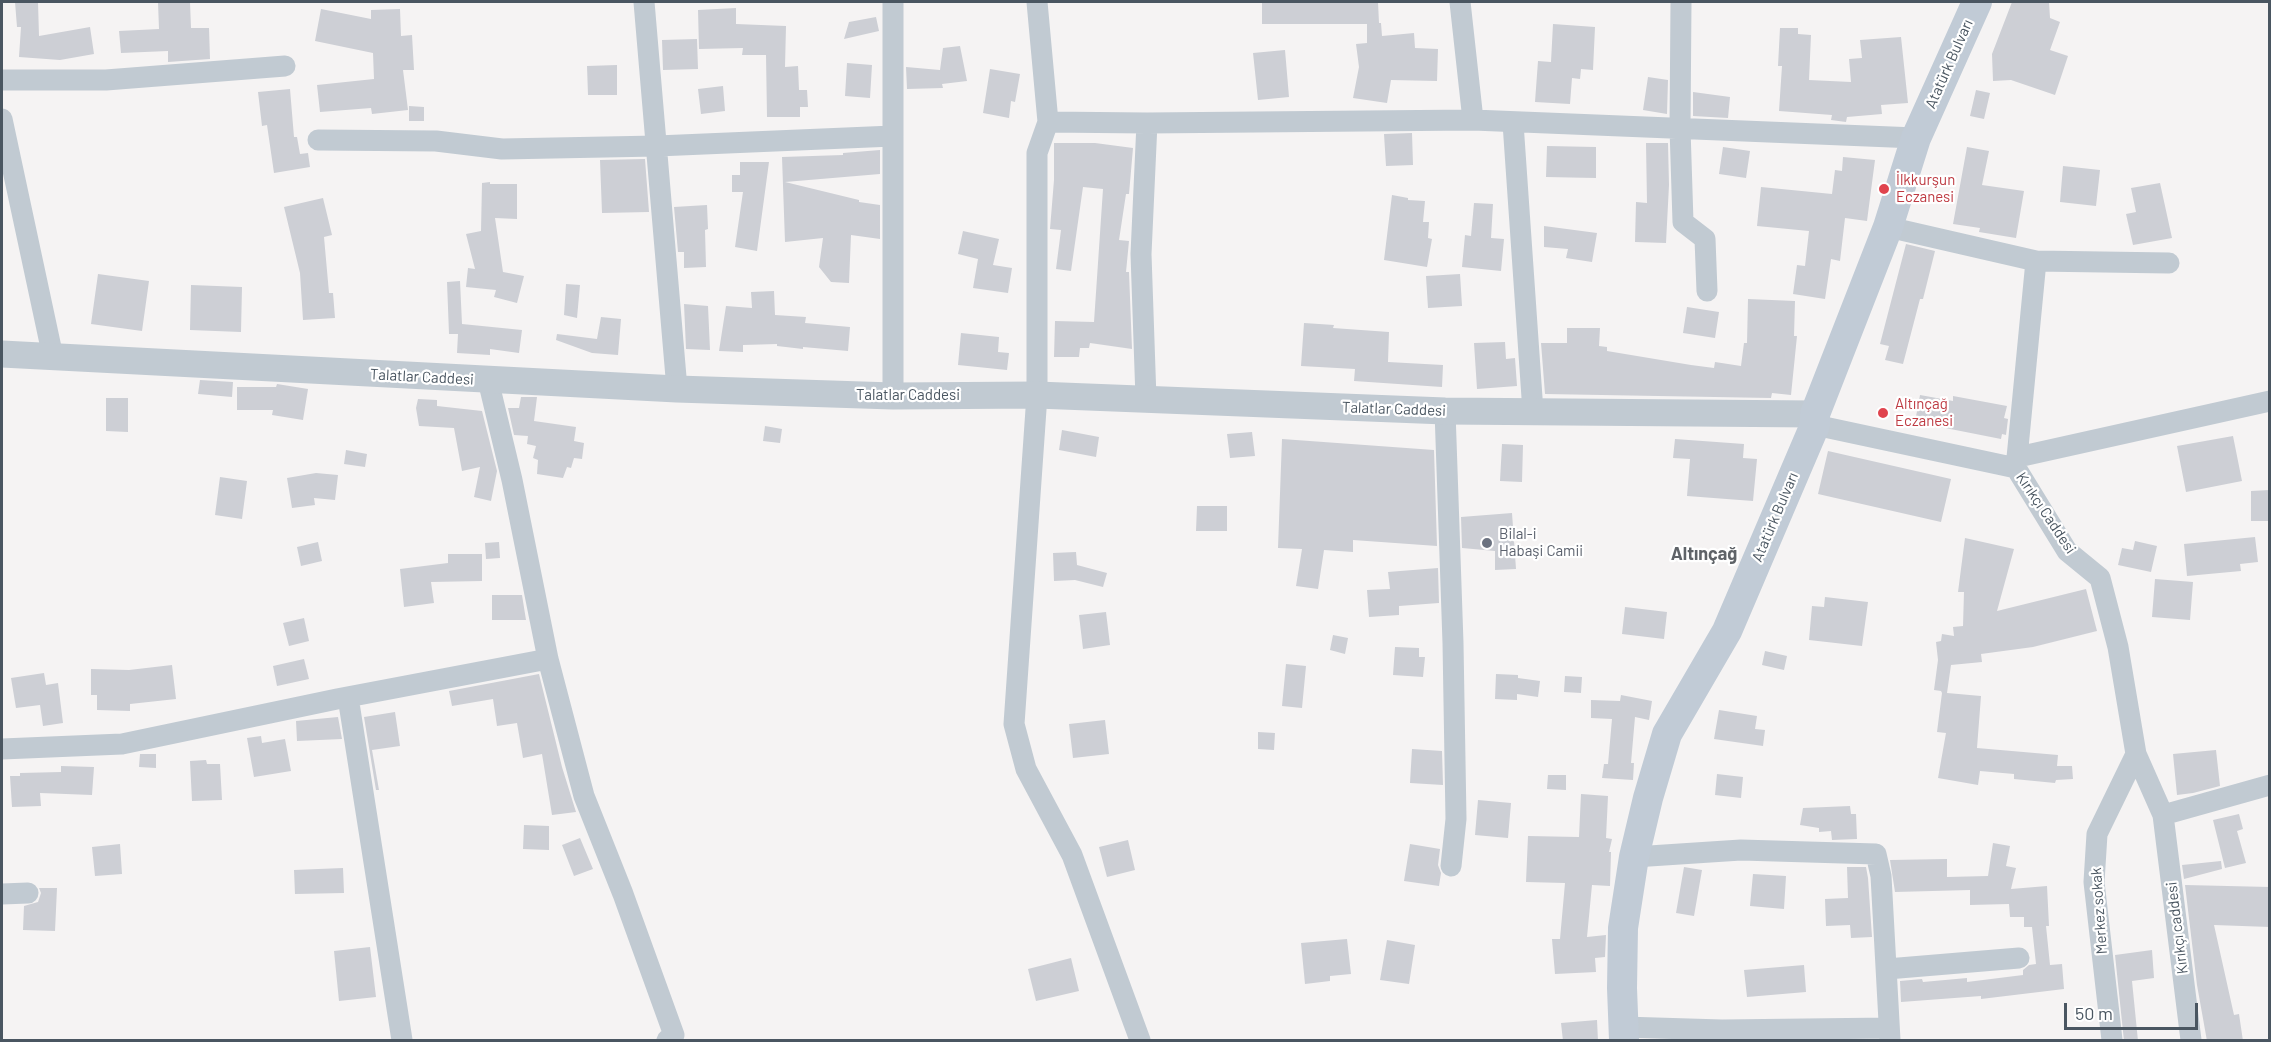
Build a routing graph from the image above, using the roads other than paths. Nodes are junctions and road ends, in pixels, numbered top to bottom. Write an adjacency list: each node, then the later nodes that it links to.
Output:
1 (644, 2): 18 (street)
2 (893, 2): 15 (street)
3 (1037, 2): 11 (street)
4 (1460, 2): 10 (street)
5 (1681, 2): 14 (street)
6 (1977, 2): 16 (main road, Atatürk Bulvarı)
7 (285, 66): 8 (street)
8 (2, 80)
9 (2, 119): 24 (street)
10 (1473, 120): 12 (street); 13 (street)
11 (1048, 122): 12 (street); 27 (street)
12 (1147, 123): 29 (street)
13 (1513, 123): 14 (street); 32 (street)
14 (1680, 128): 16 (street); 22 (street)
15 (893, 136): 18 (street); 28 (street)
16 (1916, 138): 19 (main road, Atatürk Bulvarı)
17 (318, 140): 18 (street)
18 (657, 146): 26 (street)
19 (1888, 227): 20 (street); 33 (main road, Atatürk Bulvarı)
20 (2036, 261): 21 (street); 34 (street)
21 (2169, 263)
22 (1707, 291)
23 (2, 354): 24 (street, Talatlar Caddesi)
24 (54, 357): 25 (street, Talatlar Caddesi)
25 (488, 380): 26 (street, Talatlar Caddesi); 35 (street)
26 (677, 389): 28 (street, Talatlar Caddesi)
27 (1037, 395): 28 (street, Talatlar Caddesi); 29 (street, Talatlar Caddesi); 51 (street)
28 (893, 396)
29 (1146, 399): 31 (street, Talatlar Caddesi)
30 (2270, 401): 34 (street)
31 (1445, 411): 32 (street, Talatlar Caddesi); 42 (street)
32 (1533, 412): 33 (street, Talatlar Caddesi)
33 (1815, 419): 34 (street, Kırıkçı Caddesi); 41 (main road, Atatürk Bulvarı)
34 (2017, 463): 38 (street, Kırıkçı Caddesi)
35 (548, 659): 36 (street); 50 (street)
36 (348, 697): 37 (street); 49 (street)
37 (2, 749)
38 (2136, 754): 40 (street, Kırıkçı Caddesi); 52 (street, Merkez sokak)
39 (2270, 785): 40 (street)
40 (2163, 815): 53 (street, Kırıkçı caddesi)
41 (1634, 857): 46 (street); 47 (main road, Atatürk Bulvarı)
42 (1451, 866)
43 (28, 893): 44 (street)
44 (2, 894)
45 (2019, 958): 46 (street)
46 (1887, 969): 48 (street)
47 (1624, 1034): 48 (street)
48 (1890, 1034)
49 (402, 1041)
50 (667, 1041)
51 (1140, 1041)
52 (2112, 1041)
53 (2191, 1041)

